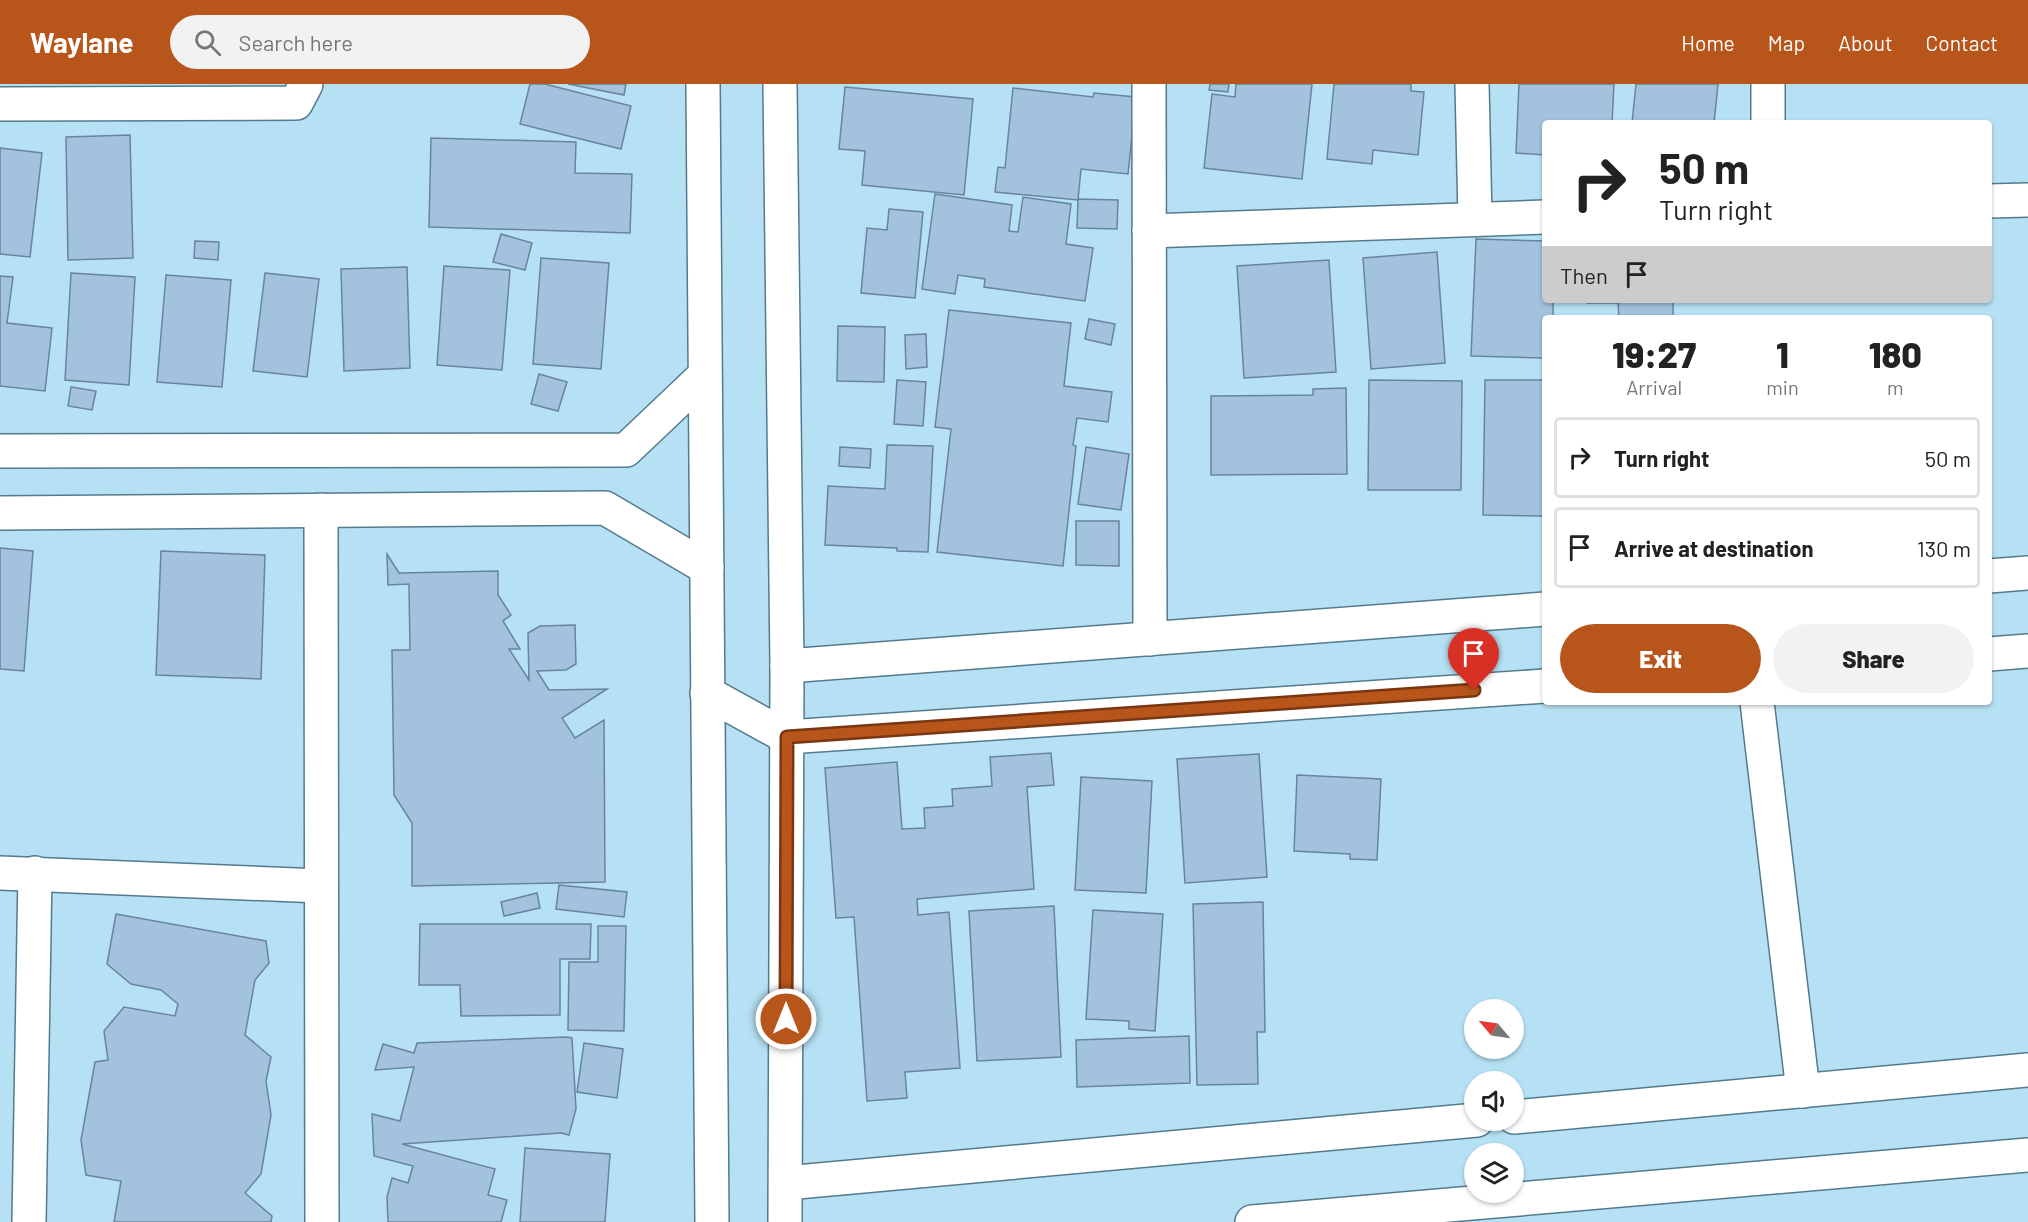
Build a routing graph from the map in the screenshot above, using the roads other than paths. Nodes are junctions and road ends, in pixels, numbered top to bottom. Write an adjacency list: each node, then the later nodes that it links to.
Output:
1 (306, 84): 7 (street)
2 (703, 84): 14 (street)
3 (780, 84): 25 (street)
4 (1149, 84): 13 (street)
5 (1472, 84): 12 (street)
6 (1767, 84): 8 (street)
7 (0, 104)
8 (1768, 120)
9 (2028, 200): 10 (street)
10 (1992, 201)
11 (1542, 217): 12 (street)
12 (1475, 219): 13 (street)
13 (1149, 231): 22 (street)
14 (705, 375): 15 (street); 18 (street)
15 (0, 452)
16 (321, 510): 17 (street); 18 (street); 32 (street)
17 (0, 513)
18 (707, 568): 27 (street)
19 (2028, 573): 20 (street)
20 (1992, 576)
21 (1542, 609): 22 (street)
22 (1150, 639): 25 (street)
23 (2028, 651): 24 (street)
24 (1992, 654)
25 (788, 666): 29 (street)
26 (1542, 686): 29 (street)
27 (707, 693): 29 (street); 41 (street)
28 (1757, 705): 34 (street)
29 (787, 737): 38 (street)
30 (0, 873): 31 (street)
31 (34, 873): 32 (street); 39 (street)
32 (321, 886): 40 (street)
33 (2028, 1070): 34 (street)
34 (1803, 1091): 35 (street)
35 (1524, 1116)
36 (1464, 1121): 38 (street)
37 (2028, 1155): 43 (street)
38 (786, 1184): 42 (street)
39 (29, 1222)
40 (322, 1222)
41 (712, 1222)
42 (785, 1222)
43 (1252, 1222)

